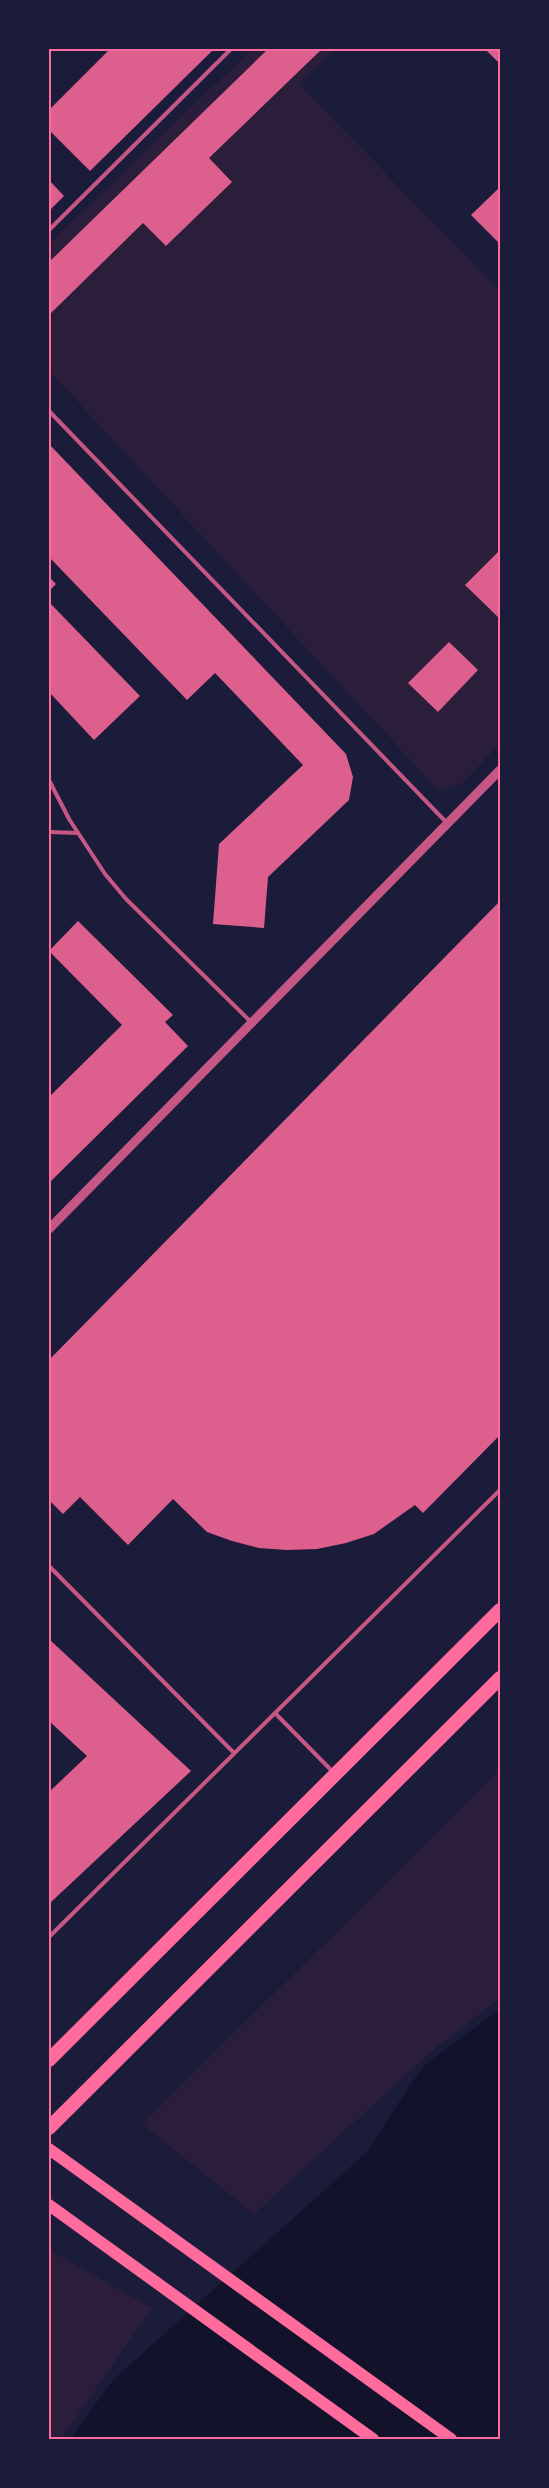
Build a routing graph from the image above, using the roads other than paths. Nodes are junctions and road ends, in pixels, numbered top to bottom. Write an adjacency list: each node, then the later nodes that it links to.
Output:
1 (231, 49): 2 (lane)
2 (49, 230)
3 (49, 411): 6 (lane)
4 (500, 770): 6 (street)
5 (49, 780): 8 (lane)
6 (447, 824): 9 (street)
7 (49, 832): 8 (lane)
8 (78, 833): 9 (lane)
9 (251, 1023): 10 (street)
10 (49, 1229)
11 (500, 1490): 15 (lane)
12 (49, 1566): 16 (lane)
13 (500, 1610): 17 (highway)
14 (500, 1678): 20 (highway)
15 (275, 1713): 16 (lane); 17 (lane)
16 (234, 1753): 18 (lane)
17 (335, 1775): 19 (highway)
18 (49, 1937)
19 (49, 2060)
20 (49, 2128)
21 (49, 2149): 24 (main road)
22 (49, 2205): 23 (main road)
23 (373, 2439)
24 (452, 2439)

